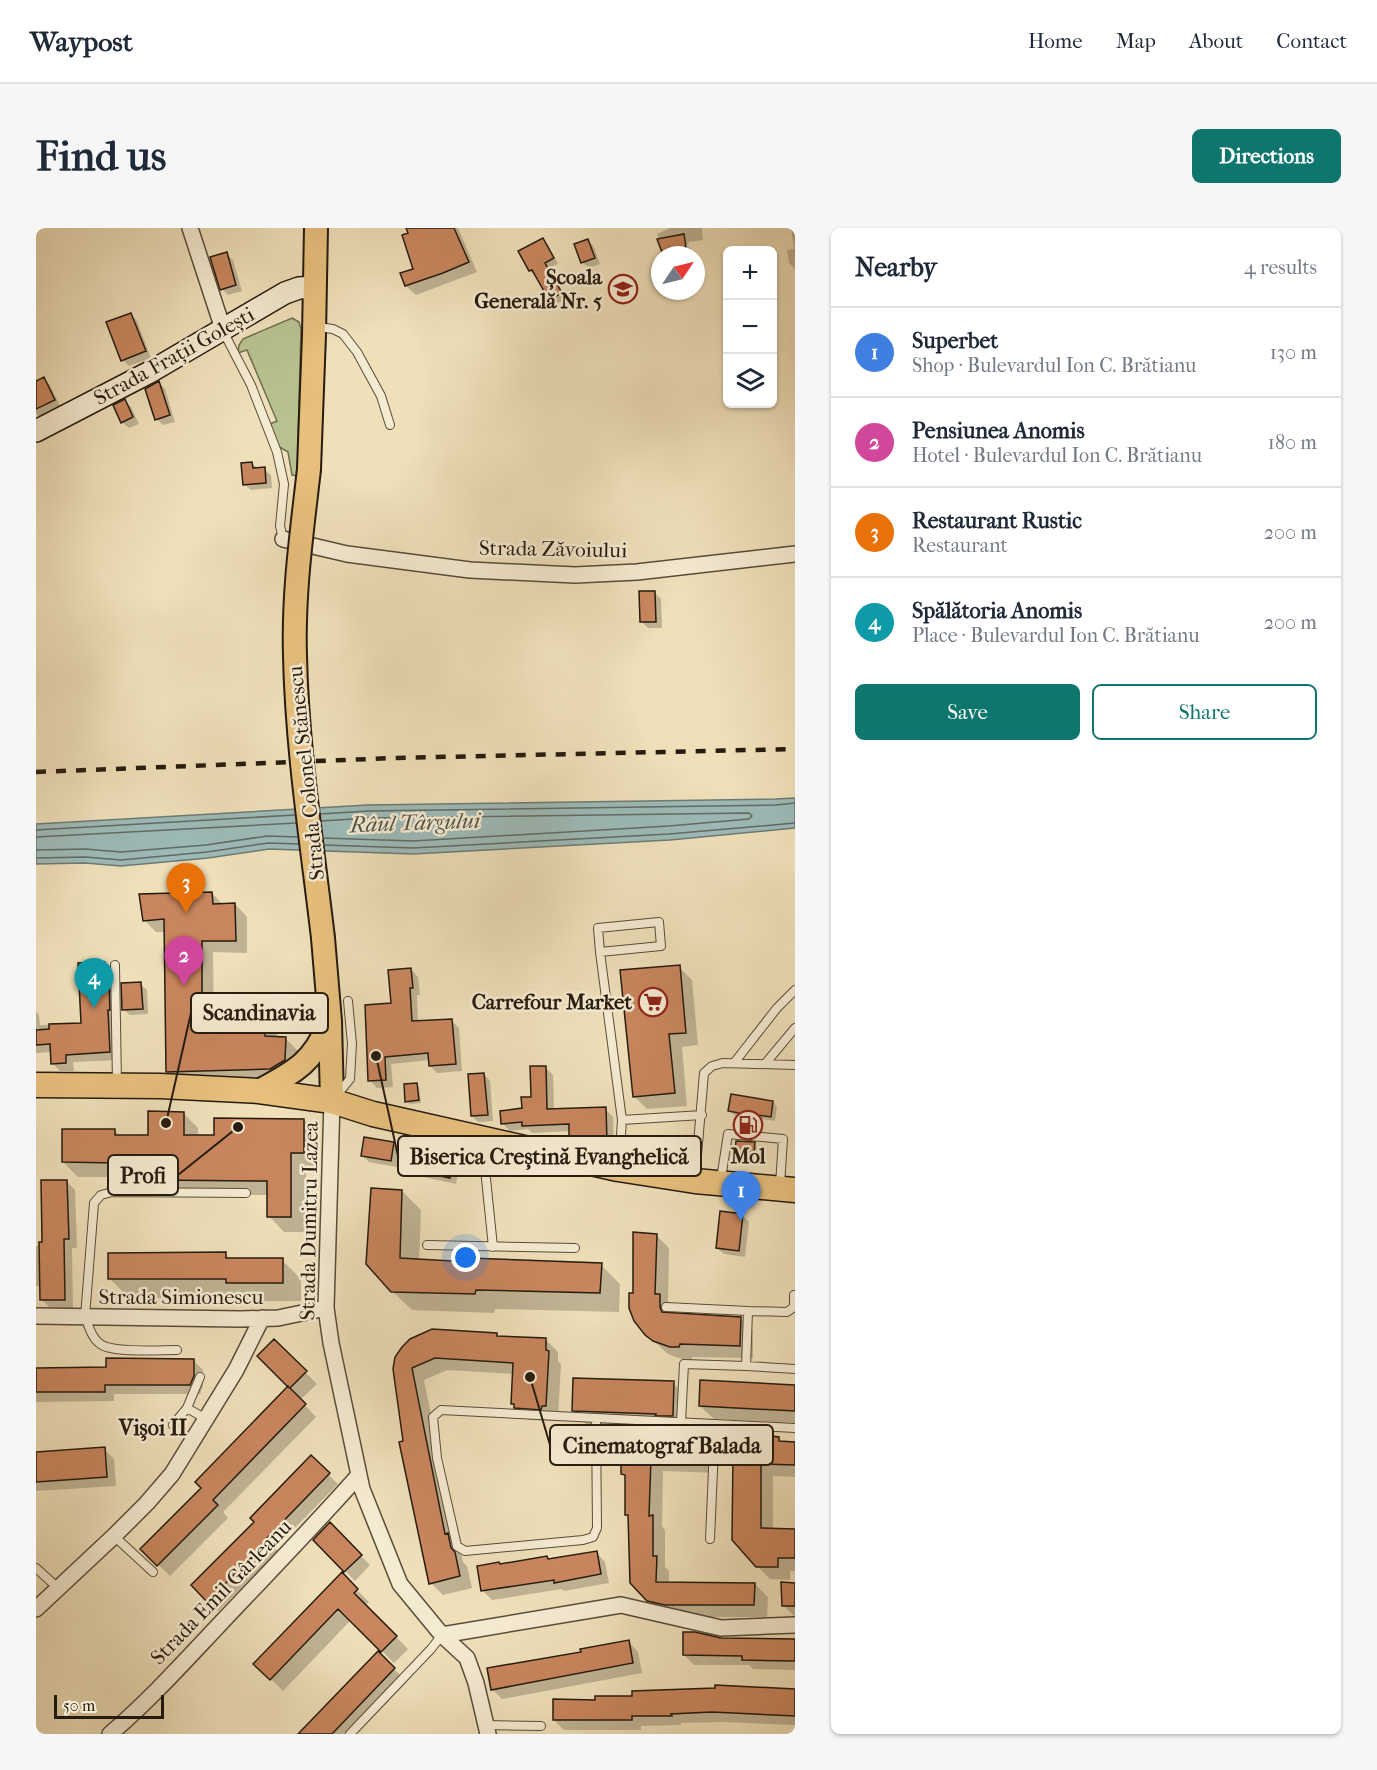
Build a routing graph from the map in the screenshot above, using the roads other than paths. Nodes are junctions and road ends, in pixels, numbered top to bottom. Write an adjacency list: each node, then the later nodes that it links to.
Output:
1 (190, 228): 5 (street)
2 (317, 232): 3 (main road, Strada Colonel Stănescu)
3 (314, 287): 4 (main road, Strada Colonel Stănescu); 5 (main road, Strada Frații Golești)
4 (314, 326): 6 (lane); 14 (main road, Strada Colonel Stănescu, bridge)
5 (223, 329): 7 (main road, Strada Frații Golești); 8 (lane)
6 (390, 426)
7 (36, 431)
8 (283, 539): 9 (street, Strada Zăvoiului)
9 (795, 554)
10 (600, 952): 10 (lane); 24 (lane)
11 (115, 965): 20 (lane)
12 (795, 990): 16 (lane)
13 (348, 1001): 22 (lane)
14 (330, 1021): 21 (main road); 22 (main road, Strada Colonel Stănescu)
15 (795, 1028): 17 (lane)
16 (734, 1062): 17 (lane); 23 (lane)
17 (765, 1064): 18 (lane)
18 (795, 1065)
19 (36, 1085): 20 (highway)
20 (117, 1086): 21 (highway)
21 (260, 1090): 22 (highway)
22 (332, 1101): 25 (highway); 36 (street, Strada Dumitru Lazea)
23 (702, 1115): 24 (lane); 27 (lane)
24 (622, 1120): 26 (lane)
25 (477, 1138): 26 (highway); 32 (lane)
26 (618, 1169): 27 (highway)
27 (695, 1181): 28 (highway)
28 (720, 1183): 29 (highway); 29 (lane)
29 (787, 1190)
30 (246, 1193): 39 (lane)
31 (427, 1245): 32 (lane)
32 (493, 1247): 33 (lane)
33 (575, 1248)
34 (794, 1295): 37 (lane)
35 (666, 1306): 37 (lane)
36 (326, 1308): 40 (street, Strada Simionescu); 52 (street, Strada Dumitru Lazea)
37 (748, 1311): 42 (lane)
38 (36, 1316): 39 (street, Strada Simionescu)
39 (85, 1317): 40 (street, Strada Simionescu); 41 (lane)
40 (262, 1318): 46 (street)
41 (177, 1350)
42 (746, 1366): 43 (lane); 48 (lane)
43 (795, 1369)
44 (201, 1377): 45 (lane)
45 (187, 1408): 46 (lane); 50 (lane)
46 (206, 1419): 53 (street)
47 (596, 1419): 47 (lane); 48 (lane)
48 (681, 1422): 49 (lane)
49 (715, 1424): 51 (lane); 54 (lane)
50 (173, 1425)
51 (795, 1428)
52 (359, 1474): 60 (street, Strada Dumitru Lazea); 63 (street, Strada Emil Gârleanu)
53 (114, 1536): 56 (lane); 57 (street)
54 (710, 1539)
55 (36, 1568): 57 (lane)
56 (153, 1572)
57 (58, 1588): 58 (street)
58 (36, 1609)
59 (795, 1625): 60 (street)
60 (442, 1635): 62 (street, Strada Dumitru Lazea); 64 (lane)
61 (541, 1726): 62 (lane)
62 (486, 1729)
63 (110, 1734)
64 (350, 1734)

